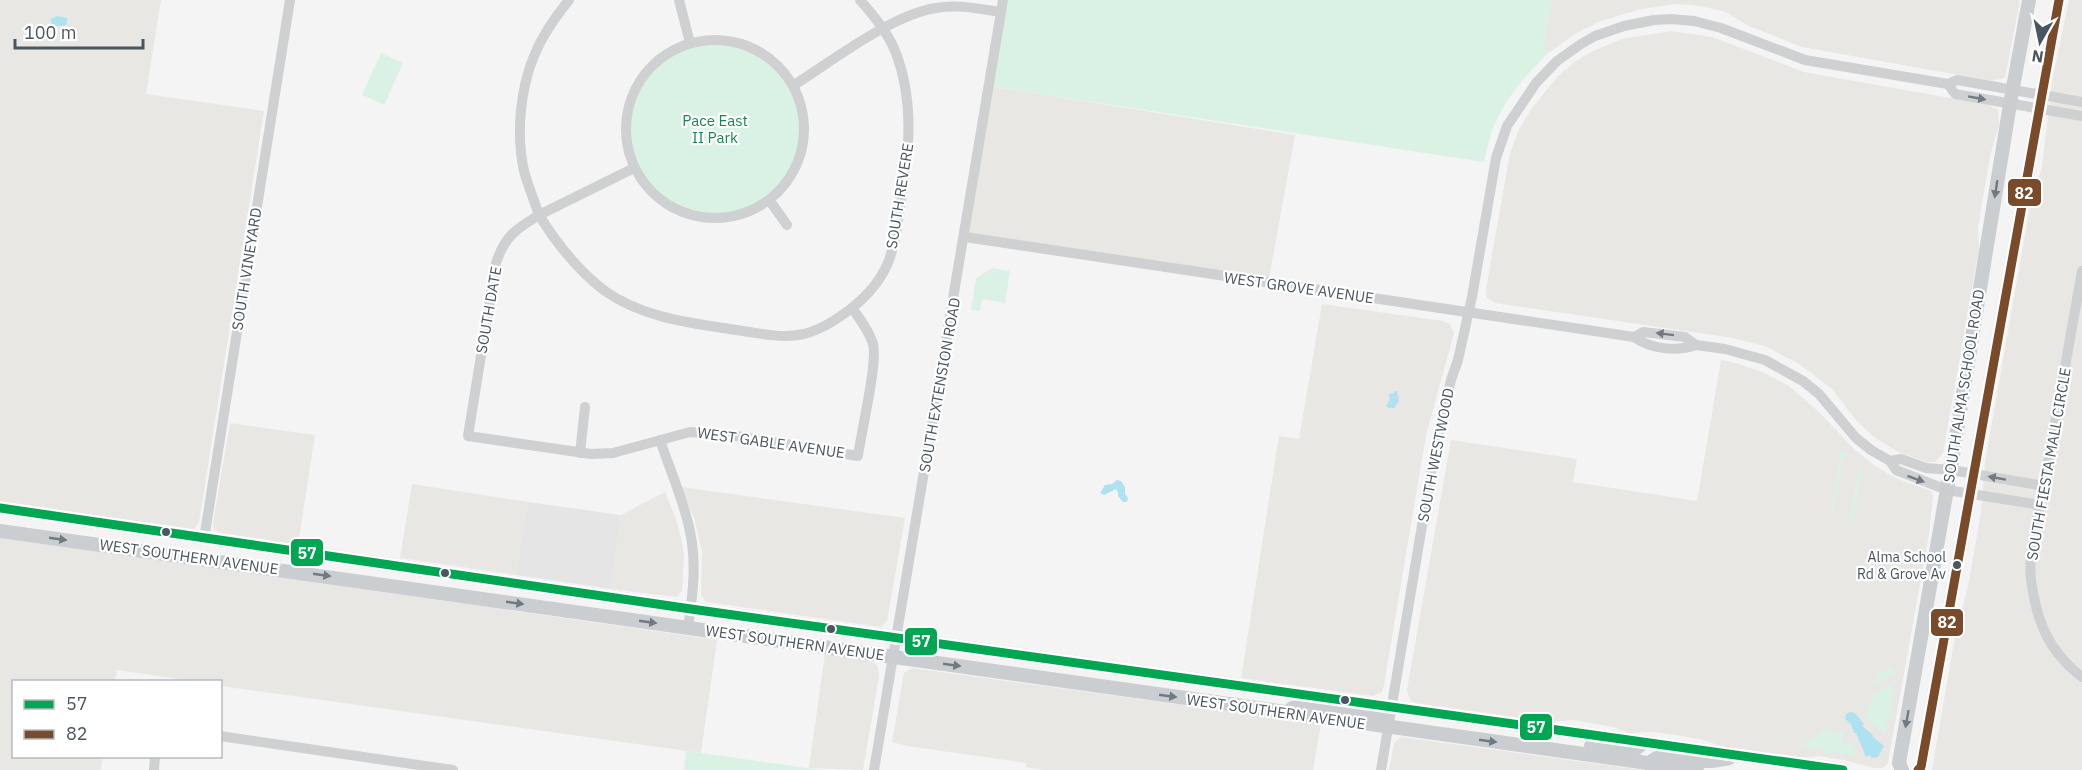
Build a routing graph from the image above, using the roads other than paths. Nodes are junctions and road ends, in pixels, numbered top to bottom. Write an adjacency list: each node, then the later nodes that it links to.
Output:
1 (290, 0): 40 (street, SOUTH VINEYARD)
2 (569, 0): 21 (street)
3 (679, 0): 10 (street)
4 (860, 0): 9 (street, SOUTH REVERE)
5 (1003, 0): 8 (street, SOUTH EXTENSION ROAD)
6 (2029, 0): 13 (main road, SOUTH ALMA SCHOOL ROAD)
7 (2059, 0): 14 (main road, SOUTH ALMA SCHOOL ROAD)
8 (1001, 12): 9 (street); 23 (street, SOUTH EXTENSION ROAD)
9 (883, 28): 12 (street); 25 (street, SOUTH REVERE)
10 (690, 43): 12 (street); 19 (street)
11 (1948, 84): 13 (street); 16 (street, one-way to 16); 26 (street, SOUTH WESTWOOD)
12 (794, 85): 20 (street)
13 (2013, 89): 14 (street); 16 (main road, SOUTH ALMA SCHOOL ROAD)
14 (2041, 94): 15 (street); 17 (main road, SOUTH ALMA SCHOOL ROAD)
15 (2082, 102)
16 (2010, 104): 17 (street); 32 (main road, SOUTH ALMA SCHOOL ROAD, one-way to 32)
17 (2038, 109): 18 (street); 33 (main road, SOUTH ALMA SCHOOL ROAD)
18 (2082, 116)
19 (632, 169): 20 (street); 21 (street, SOUTH DATE)
20 (770, 201): 22 (street)
21 (539, 215): 25 (street, SOUTH REVERE); 28 (street, SOUTH DATE)
22 (787, 225)
23 (964, 237): 26 (street, WEST GROVE AVENUE); 43 (street, SOUTH EXTENSION ROAD)
24 (2082, 271): 34 (street, SOUTH FIESTA MALL CIRCLE)
25 (852, 308): 29 (street, WEST GABLE AVENUE)
26 (1468, 313): 31 (street, WEST GROVE AVENUE); 50 (street, SOUTH WESTWOOD)
27 (585, 407): 30 (street)
28 (468, 436): 30 (street, WEST GABLE AVENUE)
29 (660, 440): 30 (street, WEST GABLE AVENUE); 41 (street)
30 (580, 453)
31 (1890, 461): 32 (street, WEST GROVE AVENUE); 35 (street, WEST GROVE AVENUE, one-way to 35)
32 (1951, 470): 33 (street, WEST GROVE AVENUE); 35 (main road, SOUTH ALMA SCHOOL ROAD)
33 (1972, 474): 34 (street, WEST GROVE AVENUE, one-way to 33); 36 (main road, SOUTH ALMA SCHOOL ROAD)
34 (2044, 486): 37 (street, SOUTH FIESTA MALL CIRCLE)
35 (1947, 490): 36 (street, WEST GROVE AVENUE); 64 (main road, SOUTH ALMA SCHOOL ROAD, one-way to 64)
36 (1969, 494): 37 (street, WEST GROVE AVENUE); 65 (main road, SOUTH ALMA SCHOOL ROAD)
37 (2040, 505): 47 (street, SOUTH FIESTA MALL CIRCLE)
38 (0, 508): 40 (main road, WEST SOUTHERN AVENUE)
39 (0, 531): 42 (main road, WEST SOUTHERN AVENUE, one-way to 42)
40 (204, 539): 41 (main road, WEST SOUTHERN AVENUE)
41 (691, 609): 42 (street); 43 (main road, WEST SOUTHERN AVENUE)
42 (688, 628): 44 (main road, WEST SOUTHERN AVENUE)
43 (897, 637): 44 (street, SOUTH EXTENSION ROAD); 45 (main road, WEST SOUTHERN AVENUE)
44 (894, 657): 46 (main road, WEST SOUTHERN AVENUE, one-way to 46); 60 (street, SOUTH EXTENSION ROAD)
45 (1073, 662): 46 (main road); 48 (main road, WEST SOUTHERN AVENUE)
46 (992, 671): 49 (main road, WEST SOUTHERN AVENUE, one-way to 49)
47 (2082, 676)
48 (1199, 680): 49 (main road); 50 (main road, WEST SOUTHERN AVENUE)
49 (1197, 700): 51 (main road, WEST SOUTHERN AVENUE)
50 (1391, 708): 51 (main road); 52 (main road, WEST SOUTHERN AVENUE); 53 (street, SOUTH WESTWOOD)
51 (1276, 711): 53 (main road, WEST SOUTHERN AVENUE)
52 (1496, 722): 53 (main road); 55 (main road, WEST SOUTHERN AVENUE)
53 (1388, 727): 56 (main road, WEST SOUTHERN AVENUE, one-way to 56); 61 (street, SOUTH WESTWOOD)
54 (222, 736): 59 (street)
55 (1644, 742): 56 (main road); 57 (main road, WEST SOUTHERN AVENUE)
56 (1547, 750): 58 (main road, WEST SOUTHERN AVENUE)
57 (1746, 756): 58 (main road); 63 (main road, WEST SOUTHERN AVENUE)
58 (1649, 764): 62 (main road, WEST SOUTHERN AVENUE)
59 (453, 770)
60 (874, 770)
61 (1381, 770)
62 (1697, 770)
63 (1843, 770)
64 (1902, 770)
65 (1918, 770)

